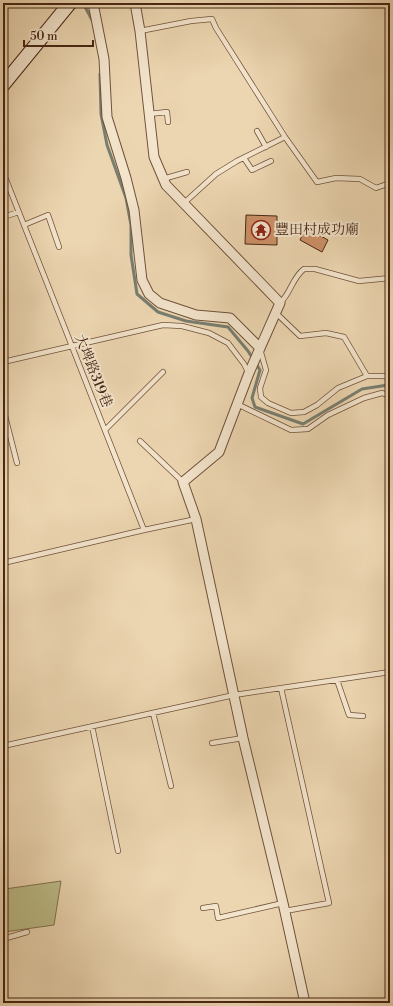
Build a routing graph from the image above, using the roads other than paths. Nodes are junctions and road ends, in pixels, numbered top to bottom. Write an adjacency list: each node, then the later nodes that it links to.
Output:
1 (93, 3): 26 (street)
2 (135, 3): 4 (street)
3 (66, 4): 5 (main road)
4 (140, 31): 6 (street); 9 (lane)
5 (3, 85)
6 (149, 114): 7 (lane); 15 (street)
7 (168, 122)
8 (257, 131): 10 (lane)
9 (285, 137): 10 (lane); 16 (lane)
10 (266, 147): 11 (lane)
11 (244, 158): 12 (lane); 17 (lane)
12 (271, 161)
13 (3, 172): 18 (lane, 大埤路319巷)
14 (187, 172): 15 (lane)
15 (164, 179): 17 (street)
16 (390, 183)
17 (184, 204): 23 (street)
18 (19, 212): 19 (lane); 20 (lane, 大埤路319巷)
19 (3, 217)
20 (24, 225): 21 (lane); 25 (lane, 大埤路319巷)
21 (59, 247)
22 (390, 278): 23 (lane)
23 (280, 303): 24 (street)
24 (276, 313): 26 (street); 30 (lane)
25 (71, 346): 27 (lane); 29 (lane); 35 (lane, 大埤路319巷)
26 (260, 348): 29 (street); 30 (lane)
27 (3, 362)
28 (163, 372): 35 (lane)
29 (249, 373): 33 (street)
30 (367, 376): 31 (lane)
31 (390, 377)
32 (390, 396): 33 (lane)
33 (237, 404): 38 (street)
34 (3, 408): 37 (lane)
35 (105, 430): 40 (lane, 大埤路319巷)
36 (140, 441): 38 (lane)
37 (17, 463)
38 (183, 482): 39 (street)
39 (196, 519): 40 (lane); 45 (street)
40 (144, 530): 41 (lane)
41 (3, 563)
42 (390, 672): 43 (lane)
43 (337, 680): 44 (lane); 47 (lane)
44 (281, 688): 45 (lane); 54 (lane)
45 (234, 696): 46 (lane); 49 (street)
46 (154, 713): 48 (lane); 52 (lane)
47 (363, 716)
48 (92, 726): 51 (lane); 53 (lane)
49 (243, 738): 50 (lane); 54 (street)
50 (212, 743)
51 (3, 746)
52 (171, 786)
53 (118, 851)
54 (284, 907): 55 (lane); 58 (street)
55 (203, 908)
56 (27, 932): 57 (lane)
57 (3, 939)
58 (305, 1003)

